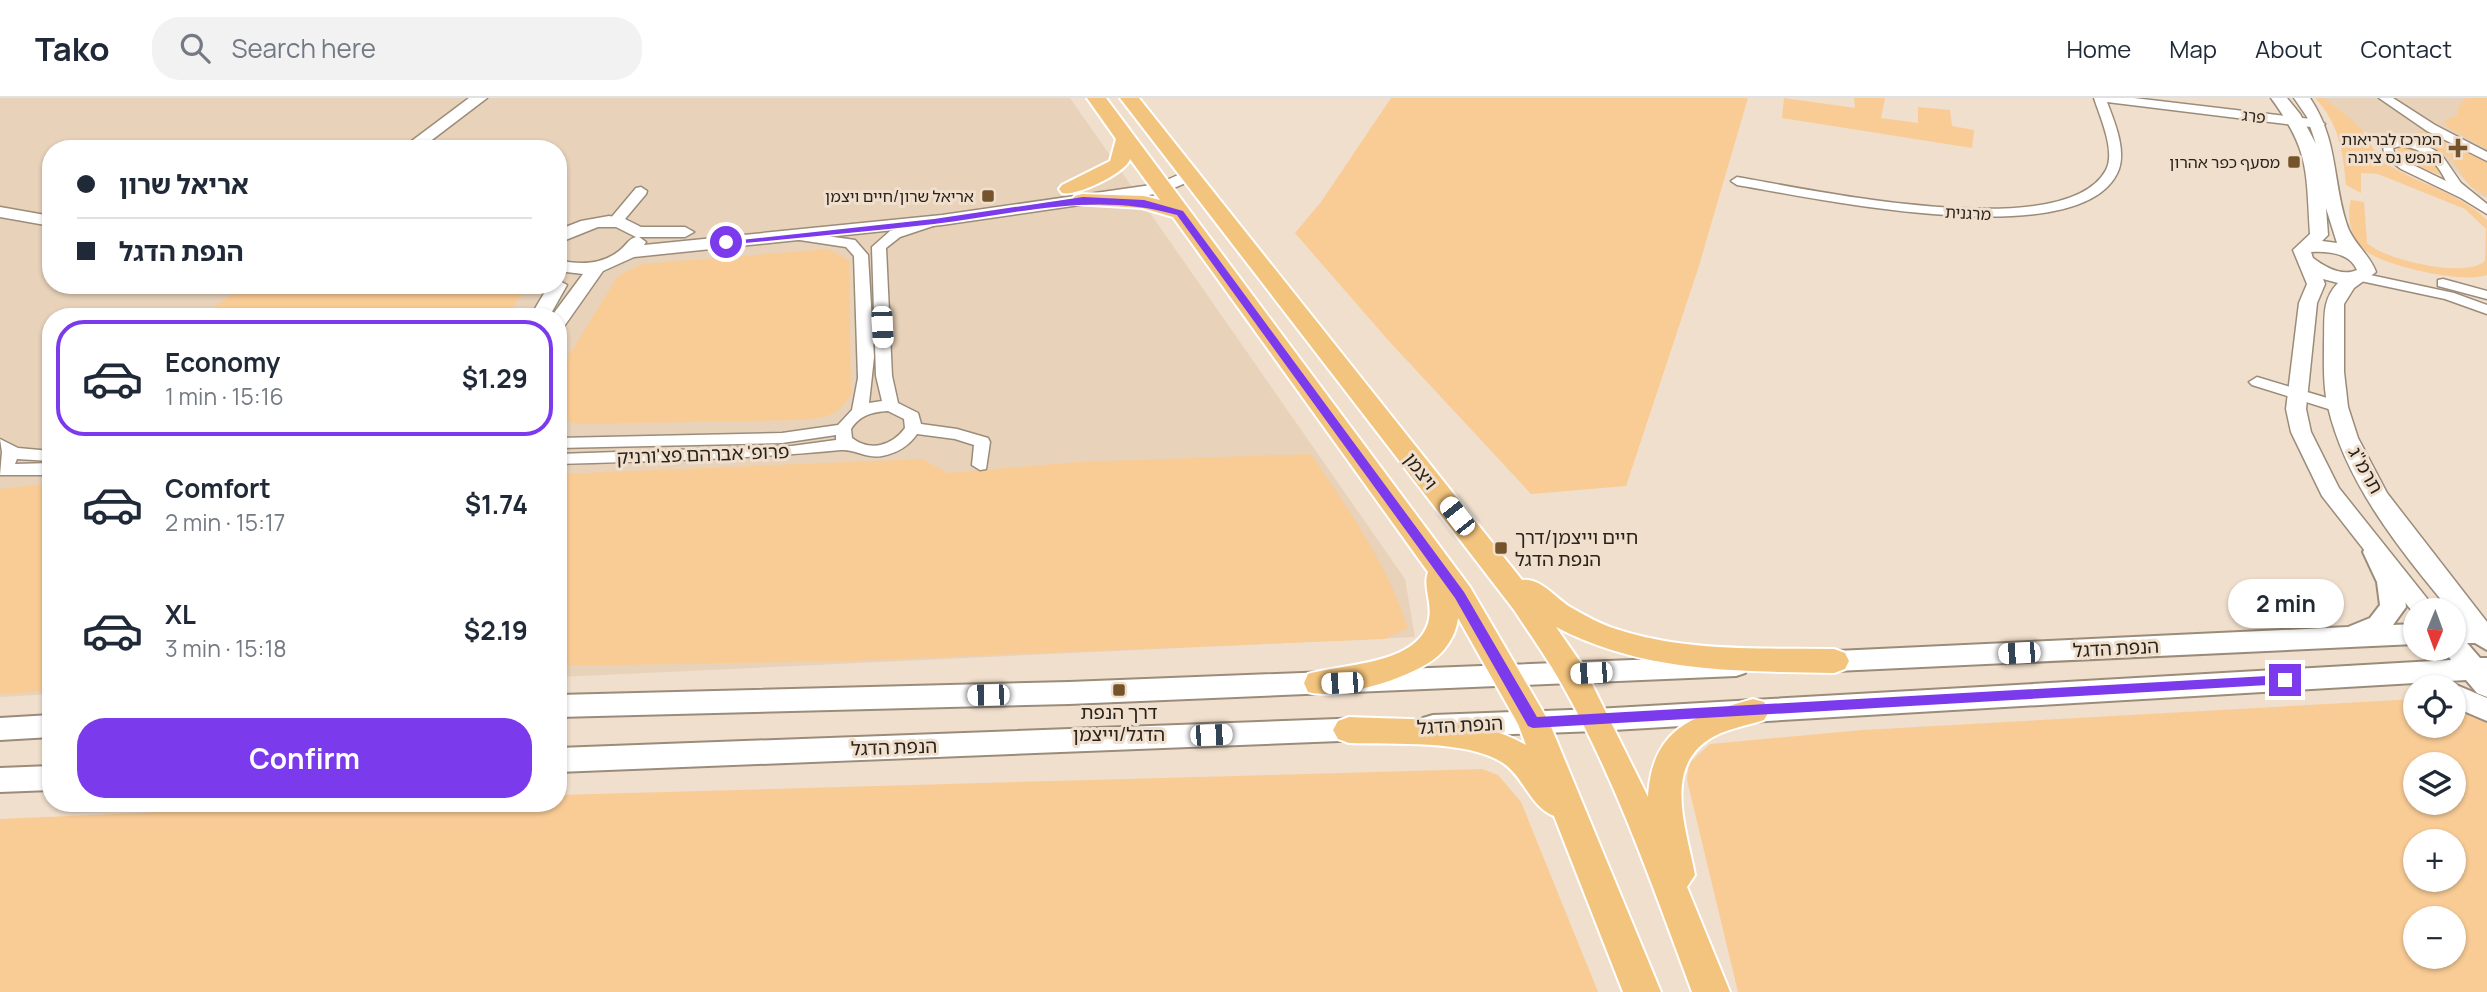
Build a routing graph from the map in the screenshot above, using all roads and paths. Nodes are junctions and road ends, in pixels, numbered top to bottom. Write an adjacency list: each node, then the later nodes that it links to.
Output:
1 (480, 98): 13 (street)
2 (497, 98): 14 (street)
3 (1096, 98): 12 (main road)
4 (1129, 98): 17 (main road, ויצמן)
5 (2103, 98): 9 (street, פרג); 18 (street, מרגנית)
6 (2279, 98): 9 (street, תרמ"ג)
7 (2302, 98): 10 (street)
8 (2385, 98): 11 (street)
9 (2300, 122): 10 (street, פרג); 35 (street, תרמ"ג)
10 (2319, 124): 37 (street)
11 (2431, 128): 15 (street); 16 (street)
12 (1126, 138): 19 (main road); 21 (main road)
13 (422, 140)
14 (439, 140)
15 (2396, 142): 22 (street); 22 (street)
16 (2487, 157)
17 (1189, 175): 19 (street); 56 (main road, ויצמן)
18 (1737, 181)
19 (1158, 182): 21 (street); 27 (main road)
20 (641, 191): 30 (street)
21 (1076, 194): 27 (main road); 29 (street); 32 (street)
22 (2465, 195): 25 (street)
23 (0, 201): 24 (street)
24 (42, 208)
25 (2487, 210)
26 (0, 212): 28 (street)
27 (1180, 213): 58 (main road)
28 (42, 219)
29 (934, 221): 33 (street); 44 (street)
30 (615, 222): 31 (street); 32 (street)
31 (567, 232)
32 (637, 232): 34 (street)
33 (798, 236): 34 (street); 46 (street)
34 (630, 253): 36 (street)
35 (2309, 256): 37 (street); 37 (street); 43 (street, תרמ"ג)
36 (597, 267): 38 (street); 40 (street)
37 (2358, 268): 39 (street); 41 (street); 45 (street, תרמ"ג)
38 (567, 273)
39 (2487, 295)
40 (567, 309)
41 (2487, 310)
42 (2257, 382): 43 (street)
43 (2298, 393): 45 (street); 57 (street, תרמ"ג)
44 (891, 406): 46 (street); 47 (street)
45 (2338, 407): 62 (street, תרמ"ג)
46 (859, 412): 48 (street)
47 (913, 428): 48 (street); 53 (street)
48 (846, 436): 49 (street, פרופ' אברהם פצ'ורניק); 52 (street, פרופ' אברהם פצ'ורניק)
49 (567, 443)
50 (6, 448): 51 (street); 55 (street)
51 (42, 454)
52 (567, 459)
53 (980, 465)
54 (42, 469): 55 (street)
55 (0, 470)
56 (1477, 542): 65 (main road); 66 (main road, ויצמן)
57 (2375, 552): 59 (street, תרמ"ג); 63 (main road)
58 (1436, 562): 68 (main road); 70 (main road)
59 (2414, 598)
60 (2466, 634): 62 (main road)
61 (2403, 635): 63 (main road, הנפת הדגל)
62 (2484, 636)
63 (2340, 638): 65 (main road, הנפת הדגל)
64 (2466, 657): 67 (main road)
65 (1834, 661): 66 (main road, הנפת הדגל)
66 (1572, 674): 68 (main road, הנפת הדגל); 76 (main road, ויצמן)
67 (2482, 674): 69 (main road, הנפת הדגל)
68 (1508, 676): 70 (main road, הנפת הדגל); 77 (main road)
69 (2285, 680): 71 (main road); 75 (main road, הנפת הדגל)
70 (1319, 683): 73 (main road, הנפת הדגל)
71 (2403, 687)
72 (2466, 700): 74 (main road)
73 (567, 706)
74 (2487, 710)
75 (1753, 711): 76 (main road, הנפת הדגל); 85 (main road)
76 (1596, 720): 77 (main road, הנפת הדגל); 85 (main road, ויצמן)
77 (1533, 722): 80 (main road, הנפת הדגל); 84 (main road)
78 (42, 727): 79 (main road)
79 (0, 729)
80 (1349, 730): 81 (main road, הנפת הדגל); 84 (main road)
81 (567, 760)
82 (42, 778): 83 (main road)
83 (0, 780)
84 (1585, 848): 86 (main road)
85 (1687, 930): 87 (main road, ויצמן)
86 (1642, 992)
87 (1711, 992)

